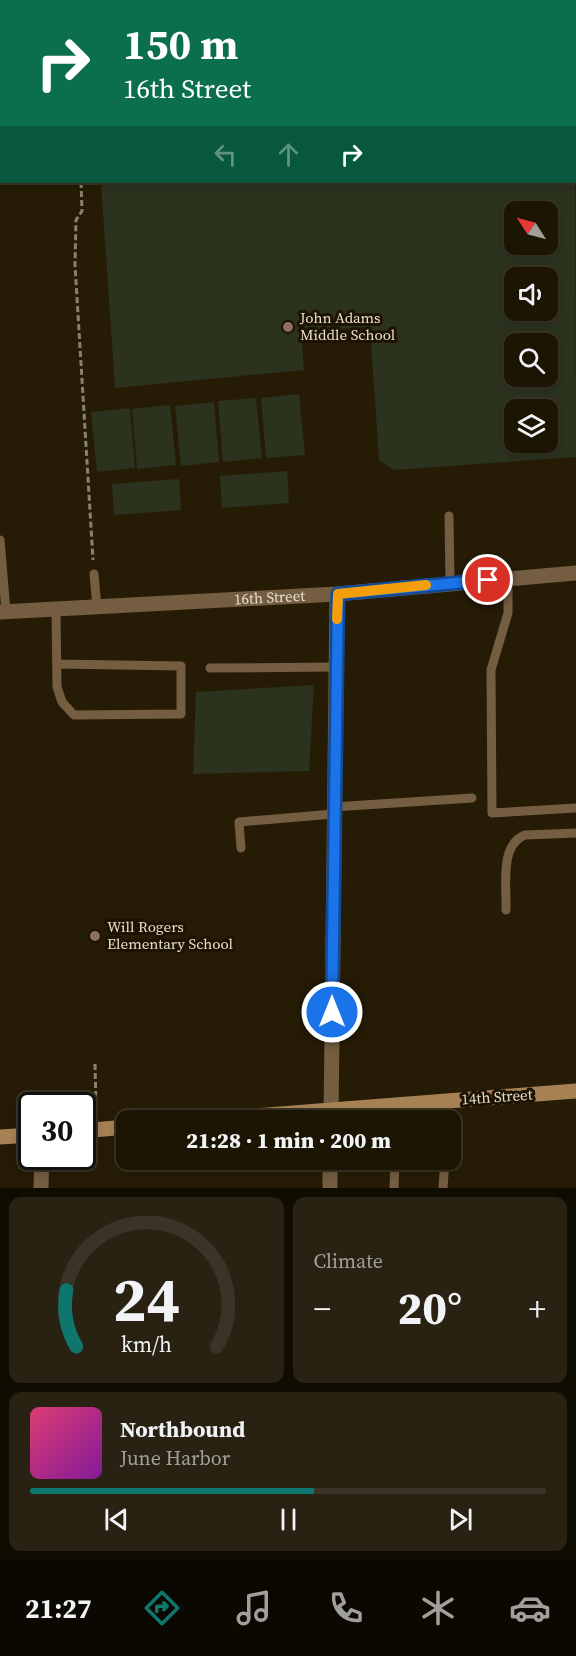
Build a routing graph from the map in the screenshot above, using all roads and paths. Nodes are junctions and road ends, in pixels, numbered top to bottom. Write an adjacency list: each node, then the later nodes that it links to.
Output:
1 (81, 183): 5 (path)
2 (449, 516): 7 (lane)
3 (0, 540): 10 (lane)
4 (576, 573): 6 (street, 16th Street)
5 (94, 574): 9 (lane)
6 (508, 578): 7 (street, 16th Street); 16 (lane)
7 (450, 583): 8 (street, 16th Street)
8 (338, 594): 9 (street, 16th Street); 13 (street)
9 (97, 608): 11 (street, 16th Street)
10 (3, 611): 11 (street, 16th Street)
11 (56, 611): 12 (lane)
12 (58, 664): 12 (lane)
13 (336, 667): 14 (lane); 17 (street)
14 (210, 668)
15 (472, 798): 17 (lane)
16 (576, 808)
17 (333, 811): 19 (lane); 26 (street)
18 (576, 833): 20 (lane)
19 (241, 848)
20 (506, 910)
21 (95, 1064): 23 (path)
22 (576, 1091): 24 (street, 14th Street)
23 (96, 1092)
24 (447, 1101): 25 (street, 14th Street); 29 (lane)
25 (396, 1104): 27 (street, 14th Street); 28 (lane)
26 (331, 1110)
27 (361, 1110)
28 (396, 1110)
29 (447, 1110)
30 (116, 1128): 31 (street)
31 (96, 1130)
32 (18, 1136): 33 (street)
33 (0, 1137)
34 (42, 1170): 38 (street)
35 (330, 1170): 39 (street)
36 (395, 1170): 40 (lane)
37 (445, 1170): 41 (lane)
38 (41, 1188)
39 (330, 1188)
40 (394, 1188)
41 (444, 1188)

